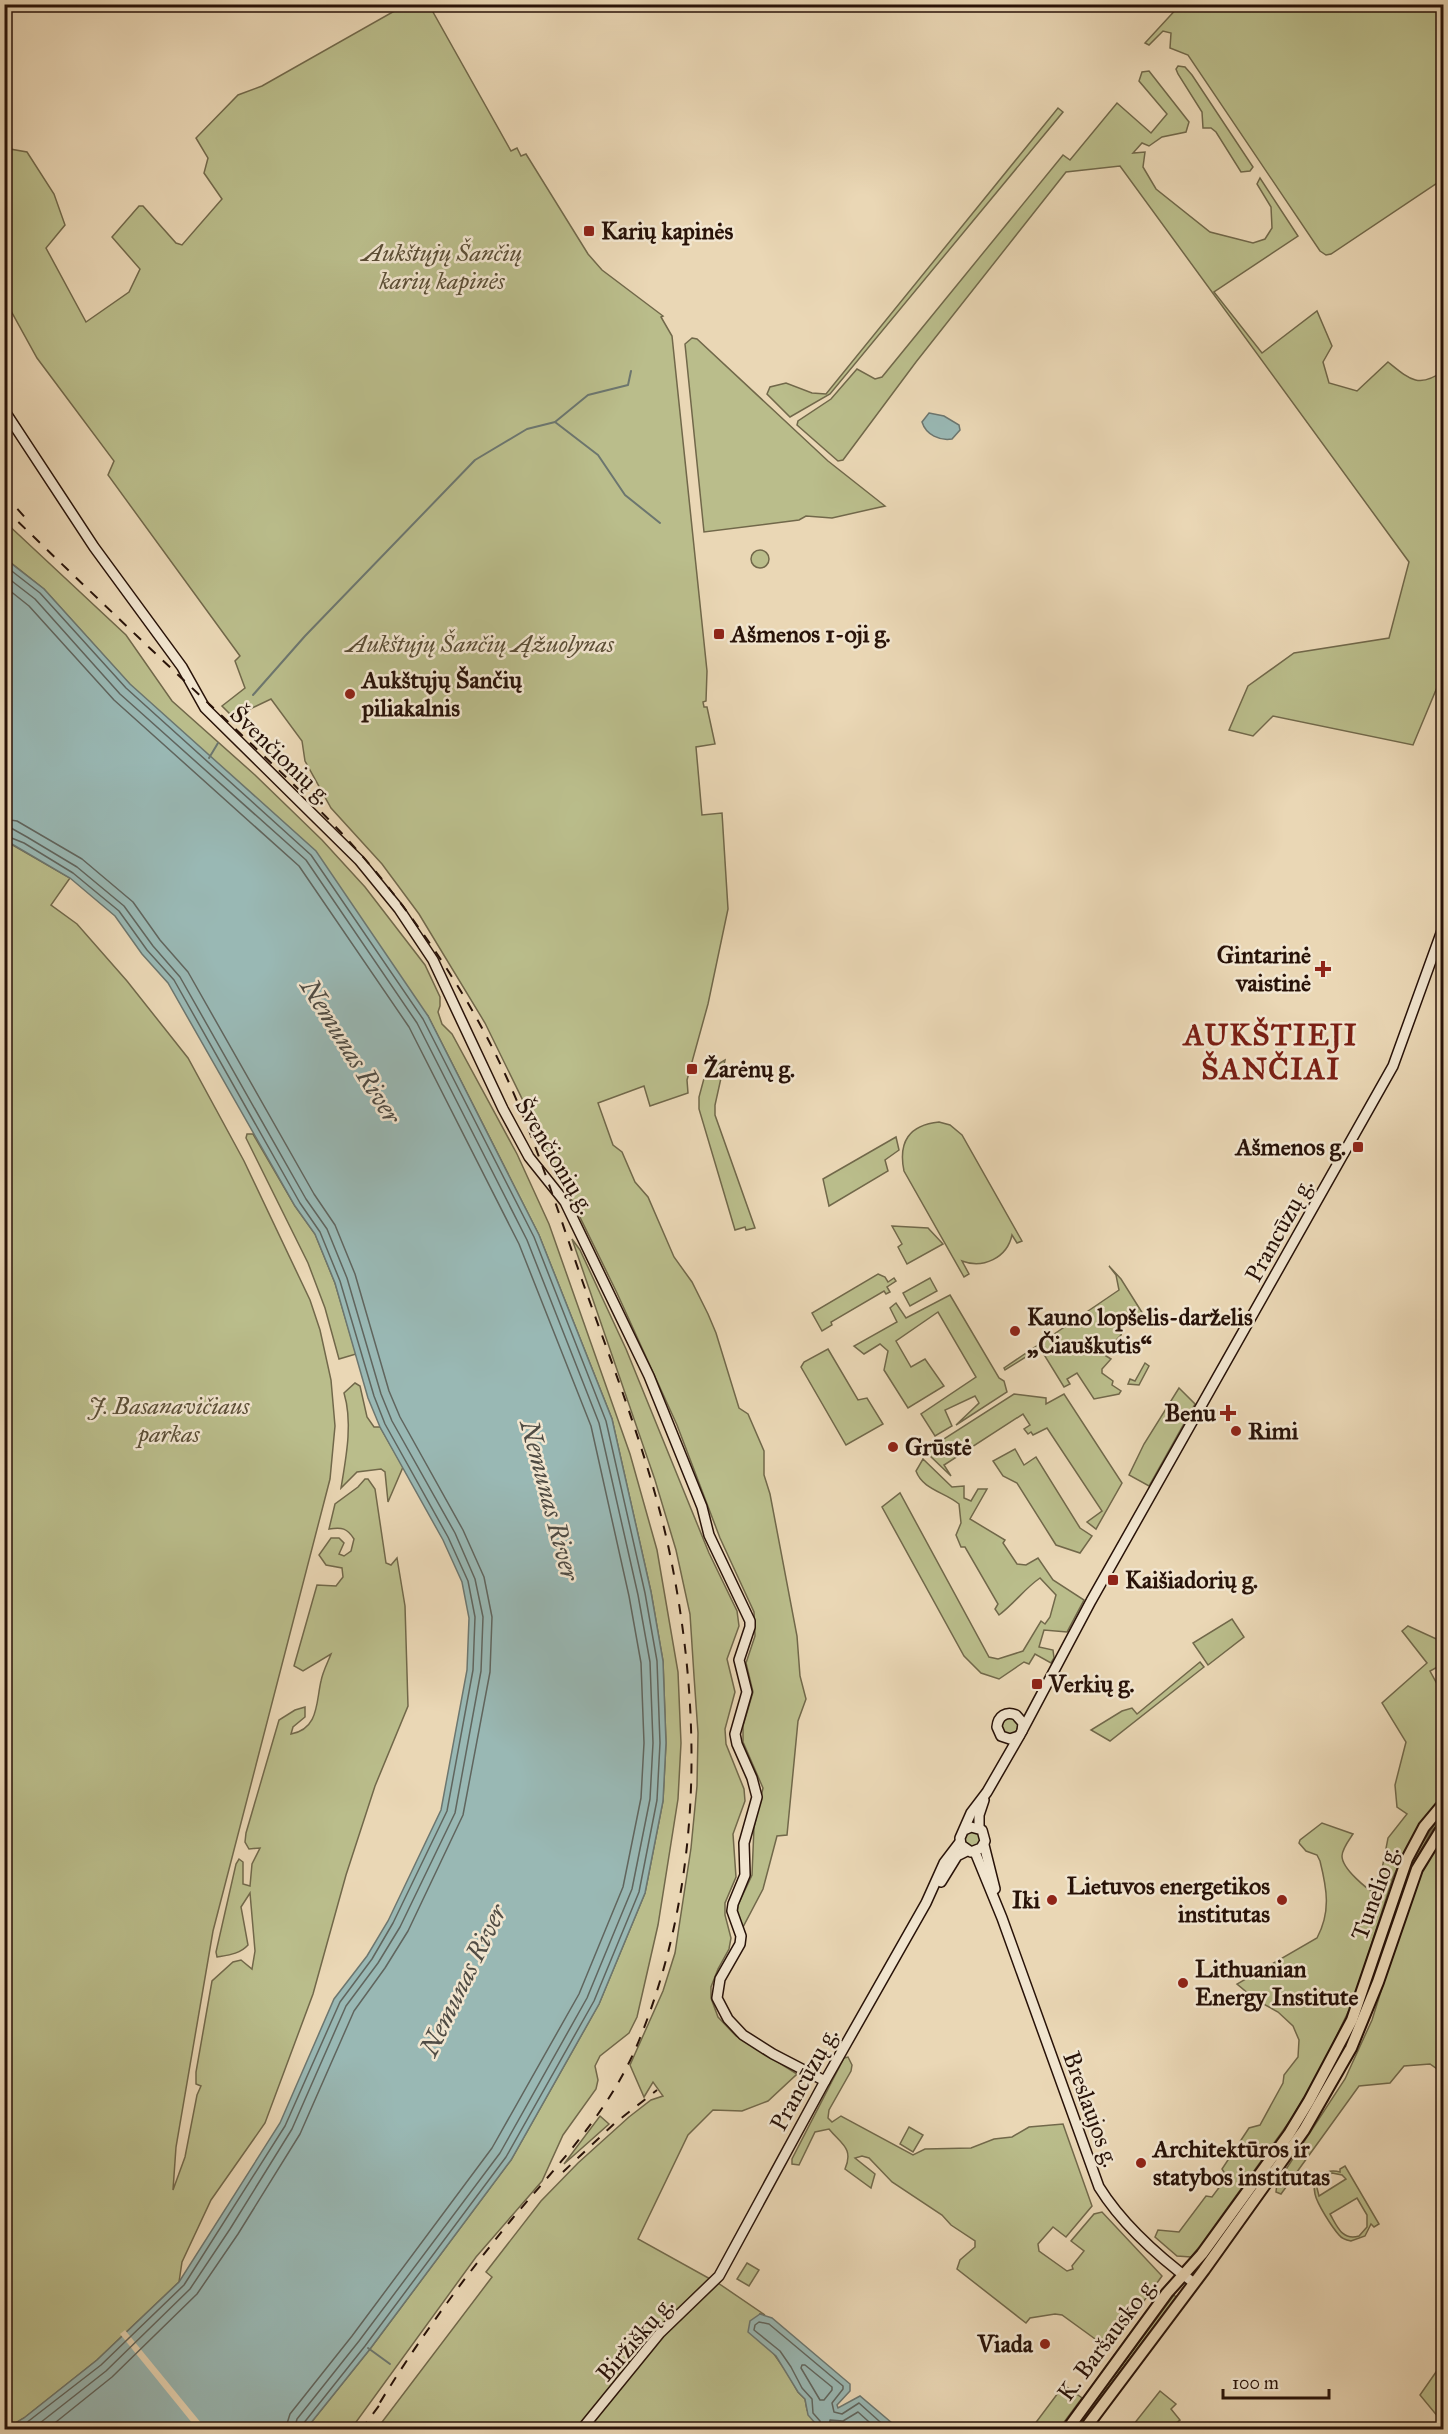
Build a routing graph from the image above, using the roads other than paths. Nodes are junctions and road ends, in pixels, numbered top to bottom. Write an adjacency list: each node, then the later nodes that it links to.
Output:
1 (4, 410): 18 (street, Švenčionių g.)
2 (1443, 925): 3 (street, Prancūzų g.)
3 (1037, 1701): 4 (street, Prancūzų g.); 5 (street, Prancūzų g.)
4 (1016, 1715): 5 (street); 6 (street)
5 (1021, 1733): 6 (street); 7 (street, Prancūzų g.)
6 (1004, 1738): 7 (street, Prancūzų g.)
7 (1003, 1762): 8 (street, Prancūzų g.)
8 (987, 1792): 11 (street, Prancūzų g.); 12 (street, Prancūzų g.)
9 (1443, 1803): 19 (main road, Tunelio g.)
10 (1443, 1825): 21 (main road, Tunelio g.)
11 (979, 1828): 12 (street); 14 (street)
12 (964, 1830): 13 (street)
13 (960, 1842): 15 (street); 16 (street, Prancūzų g.)
14 (984, 1845): 15 (street); 17 (street, Breslaujos g.)
15 (971, 1851): 16 (street, Prancūzų g.); 17 (street, Breslaujos g.)
16 (926, 1903): 18 (street, Prancūzų g.)
17 (1002, 1918): 19 (street, Breslaujos g.)
18 (825, 2081): 20 (street, Prancūzų g.)
19 (1183, 2275): 21 (street, Breslaujos g.); 23 (main road, K. Baršausko g.)
20 (719, 2276): 22 (street, Biržiškų g.)
21 (1194, 2283): 24 (main road, K. Baršausko g.)
22 (581, 2430)
23 (1067, 2430)
24 (1084, 2430)

